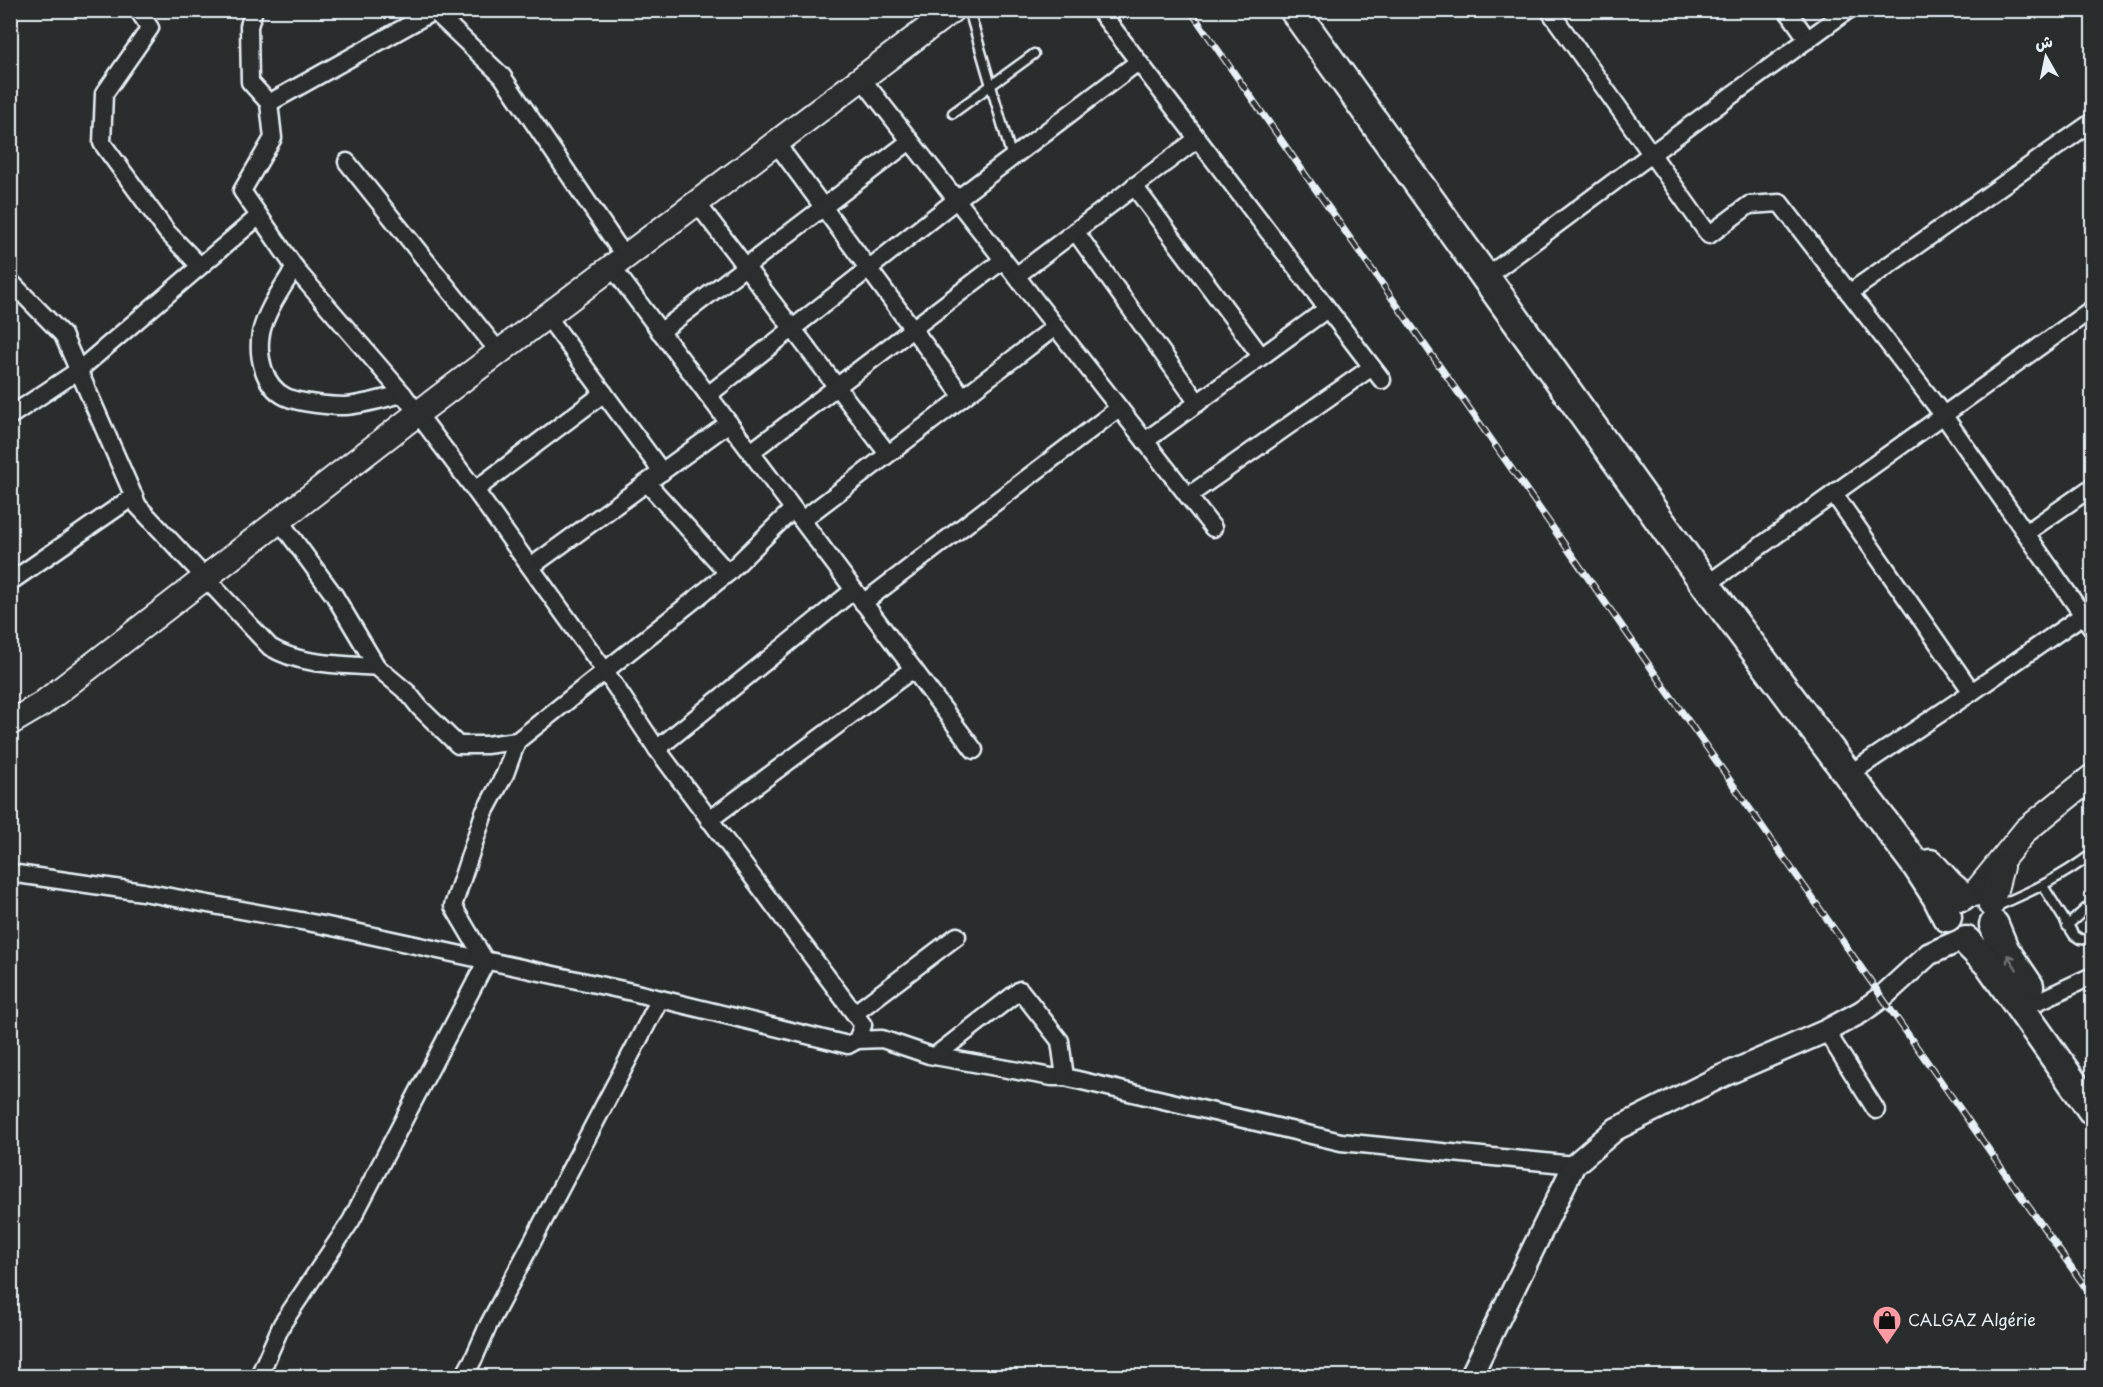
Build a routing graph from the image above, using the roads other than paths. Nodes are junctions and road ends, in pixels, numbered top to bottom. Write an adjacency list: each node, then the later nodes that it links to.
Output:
1 (138, 10): 33 (street)
2 (254, 10): 16 (street)
3 (952, 10): 14 (main road)
4 (969, 10): 15 (lane)
5 (1099, 10): 13 (street)
6 (1294, 10): 37 (highway)
7 (1309, 10): 37 (highway)
8 (1549, 10): 22 (street)
9 (1787, 10): 11 (street)
10 (1848, 10): 11 (street)
11 (1808, 40): 22 (street)
12 (1034, 54): 15 (lane)
13 (1138, 62): 19 (street); 23 (street)
14 (862, 78): 20 (street); 21 (main road)
15 (991, 86): 17 (lane); 23 (lane)
16 (269, 103): 29 (street); 32 (street)
17 (953, 113)
18 (2092, 122): 40 (street)
19 (1197, 139): 25 (street); 41 (street)
20 (910, 141): 26 (street); 28 (street)
21 (776, 143): 27 (main road); 28 (street)
22 (1650, 154): 37 (street); 40 (street)
23 (1012, 158): 26 (street)
24 (348, 162): 48 (street)
25 (1134, 186): 30 (street); 49 (street)
26 (956, 200): 31 (street); 36 (street)
27 (697, 203): 32 (main road); 34 (street)
28 (823, 207): 34 (street); 36 (street)
29 (259, 216): 33 (street); 35 (street)
30 (1075, 231): 38 (street); 56 (street)
31 (1003, 260): 38 (street); 46 (street)
32 (618, 262): 43 (main road); 47 (street)
33 (200, 266): 50 (street)
34 (746, 266): 45 (street); 47 (street)
35 (294, 267): 53 (street); 53 (street)
36 (868, 269): 45 (street); 46 (street)
37 (1492, 273): 79 (highway)
38 (1016, 276): 44 (street)
39 (10, 281): 50 (street)
40 (1849, 293): 60 (street)
41 (1327, 309): 49 (street); 71 (street)
42 (2092, 309): 60 (street)
43 (547, 316): 48 (main road); 52 (street)
44 (1055, 327): 55 (street); 57 (street)
45 (792, 329): 51 (street); 54 (street)
46 (912, 329): 51 (street); 55 (street)
47 (660, 332): 54 (street)
48 (499, 352): 58 (main road)
49 (1262, 357): 56 (street)
50 (79, 370): 59 (street); 70 (street)
51 (837, 387): 63 (street); 64 (street)
52 (604, 393): 65 (street); 68 (street)
53 (403, 394): 58 (street)
54 (708, 395): 61 (street)
55 (963, 397): 64 (street)
56 (1198, 403): 62 (street)
57 (1119, 408): 62 (street); 81 (street)
58 (417, 414): 68 (street); 73 (main road)
59 (10, 416)
60 (1944, 416): 69 (street); 75 (street)
61 (729, 423): 63 (street); 65 (street)
62 (1145, 441): 71 (street)
63 (751, 453): 72 (street)
64 (888, 454): 72 (street)
65 (662, 472): 66 (street)
66 (647, 483): 76 (street); 77 (street)
67 (2092, 487): 75 (street)
68 (475, 490): 76 (street)
69 (1834, 494): 79 (street); 86 (street)
70 (134, 496): 78 (street); 80 (street)
71 (1188, 496): 74 (street)
72 (798, 515): 77 (street); 81 (street)
73 (279, 520): 78 (main road); 83 (street)
74 (1213, 528)
75 (2026, 533): 82 (street)
76 (532, 566): 85 (street)
77 (728, 573): 85 (street)
78 (206, 578): 83 (street); 87 (main road)
79 (1712, 580): 91 (highway); 98 (highway)
80 (10, 582)
81 (859, 596): 84 (street); 89 (street)
82 (2088, 621): 86 (street)
83 (377, 667): 88 (street)
84 (913, 669): 90 (street); 93 (street)
85 (605, 671): 88 (street); 89 (street)
86 (1972, 692): 91 (street)
87 (10, 723)
88 (517, 741): 102 (street)
89 (657, 749): 93 (street)
90 (974, 750)
91 (1860, 767): 98 (highway)
92 (2092, 777): 98 (main road)
93 (709, 820): 106 (street)
94 (2092, 854): 96 (lane)
95 (10, 873): 102 (street)
96 (2043, 886): 98 (lane); 99 (lane)
97 (2092, 903): 99 (lane)
98 (1970, 917): 105 (highway, one-way to 98); 107 (street); 113 (highway)
99 (2067, 926): 101 (lane)
100 (957, 936): 106 (street)
101 (2092, 940)
102 (486, 962): 104 (street); 115 (street)
103 (2092, 976): 105 (street)
104 (660, 999): 108 (street); 116 (street)
105 (2039, 1001): 111 (highway)
106 (855, 1013): 108 (street)
107 (1826, 1031): 112 (street); 114 (street)
108 (857, 1040): 109 (street)
109 (935, 1056): 110 (street); 110 (street)
110 (1065, 1077): 114 (street)
111 (2092, 1079)
112 (1876, 1110)
113 (2092, 1110)
114 (1574, 1165): 117 (street)
115 (259, 1377)
116 (464, 1377)
117 (1471, 1377)

